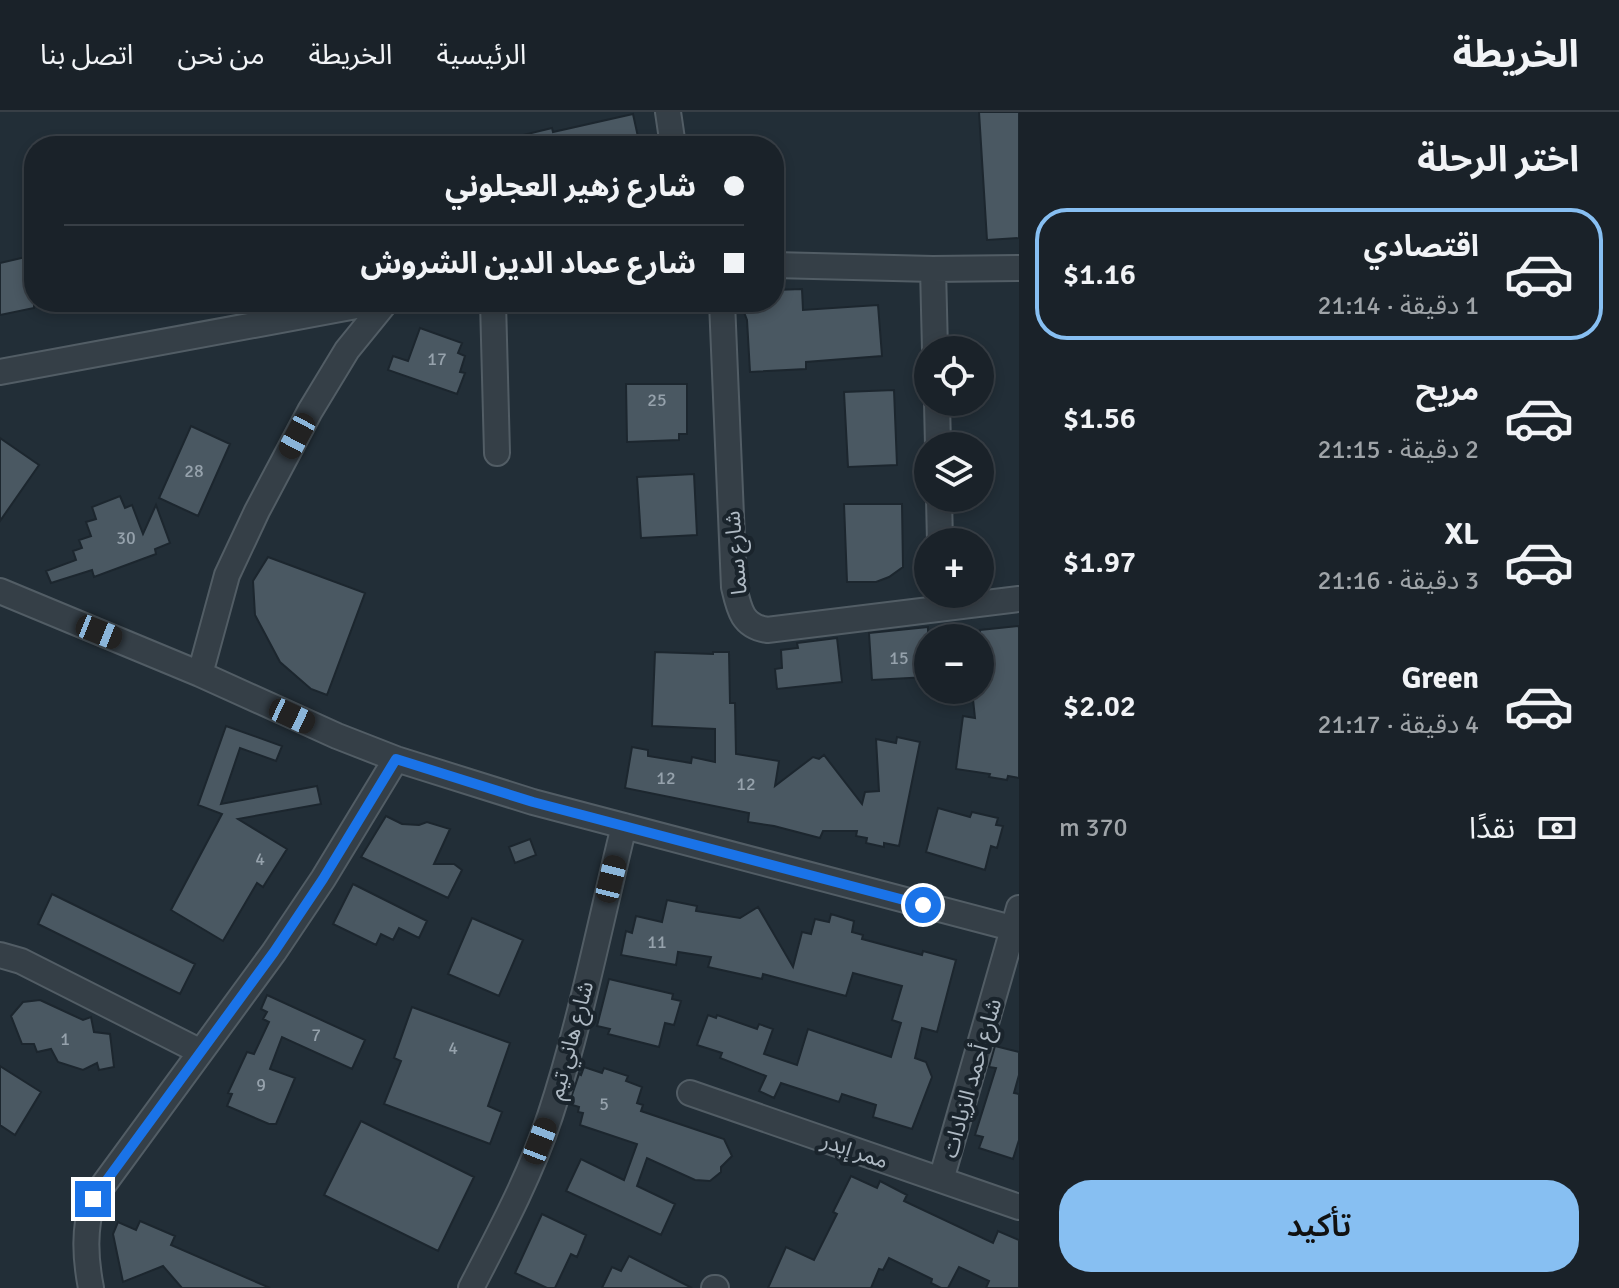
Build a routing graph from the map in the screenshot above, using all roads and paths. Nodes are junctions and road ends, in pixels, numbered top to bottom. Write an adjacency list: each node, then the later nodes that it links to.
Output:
1 (668, 112): 2 (street)
2 (672, 136)
3 (784, 265): 5 (street)
4 (1019, 268): 5 (street)
5 (933, 269): 10 (street)
6 (324, 312): 11 (street)
7 (378, 312): 17 (street)
8 (493, 312): 12 (street)
9 (722, 312): 16 (street, شارع سما)
10 (935, 336)
11 (0, 372)
12 (497, 453)
13 (0, 591): 17 (street)
14 (994, 599): 15 (street, شارع سما)
15 (1019, 599)
16 (914, 605)
17 (200, 674): 18 (street)
18 (396, 759): 19 (street); 22 (street)
19 (624, 826): 20 (street); 27 (street, شارع هاني تيم)
20 (1017, 923): 24 (street, شارع أحمد الزيادات)
21 (0, 955): 22 (street)
22 (199, 1051): 26 (street)
23 (690, 1093): 24 (street, ممر إبدر)
24 (941, 1180): 25 (street, ممر إبدر)
25 (1019, 1207)
26 (91, 1288)
27 (471, 1288)

